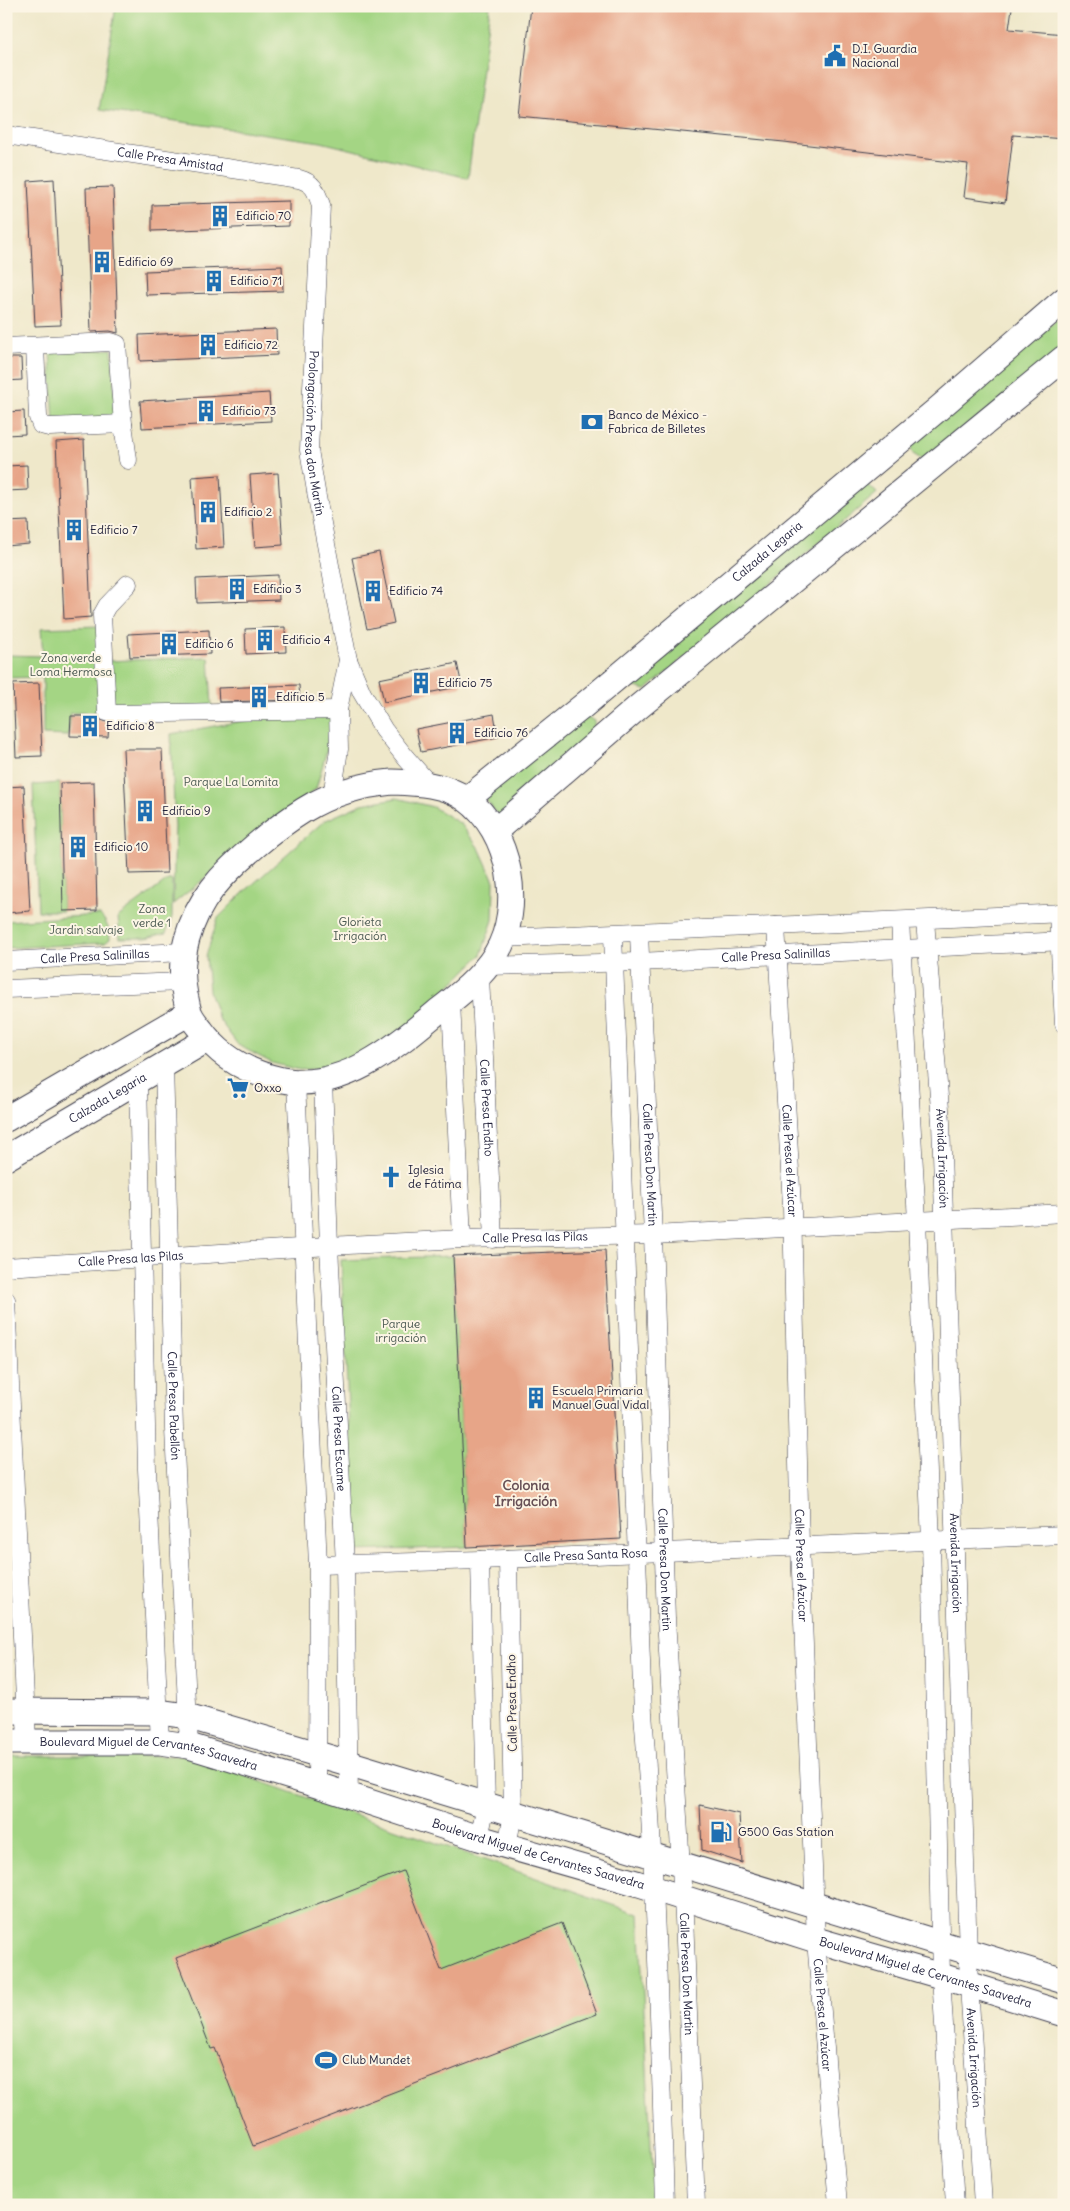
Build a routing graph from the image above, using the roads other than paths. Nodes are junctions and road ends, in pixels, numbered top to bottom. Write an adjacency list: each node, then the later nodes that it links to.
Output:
1 (6, 135): 2 (street, Calle Presa Amistad)
2 (321, 205): 12 (street, Prolongación Presa don Martín)
3 (1064, 300): 8 (main road, Calzada Legaria)
4 (35, 346): 5 (street); 7 (street); 7 (street)
5 (6, 347)
6 (1064, 358): 10 (main road)
7 (123, 424): 9 (street)
8 (883, 455): 10 (main road); 13 (main road, Calzada Legaria)
9 (128, 460)
10 (908, 487): 14 (main road)
11 (128, 584): 15 (street)
12 (348, 660): 15 (street, Prolongación Presa don Martín); 16 (street, Prolongación Presa don Martín)
13 (608, 685): 14 (main road); 18 (main road, Calzada Legaria)
14 (636, 709): 19 (main road)
15 (338, 710): 17 (street, Prolongación Presa don Martín)
16 (429, 784): 17 (main road); 18 (main road)
17 (332, 797): 30 (main road)
18 (466, 799): 19 (main road)
19 (495, 831): 26 (main road)
20 (1061, 913): 21 (street); 27 (street)
21 (925, 920): 22 (street); 29 (street, Avenida Irrigación)
22 (900, 921): 23 (street); 28 (street, Avenida Irrigación)
23 (776, 926): 24 (street); 31 (street, Calle Presa el Azúcar)
24 (639, 934): 25 (street); 34 (street, Calle Presa Don Martin)
25 (613, 935): 26 (street); 33 (street, Calle Presa Don Martin)
26 (503, 938): 35 (main road)
27 (1062, 941): 29 (street, Calle Presa Salinillas); 40 (street)
28 (902, 948): 29 (street, Calle Presa Salinillas); 31 (street, Calle Presa Salinillas); 50 (street, Avenida Irrigación)
29 (926, 948): 49 (street, Avenida Irrigación)
30 (183, 952): 32 (street, Calle Presa Salinillas); 36 (main road)
31 (778, 955): 34 (street, Calle Presa Salinillas); 51 (street, Calle Presa el Azúcar)
32 (6, 961)
33 (613, 962): 34 (street, Calle Presa Salinillas); 35 (street, Calle Presa Salinillas); 52 (street, Calle Presa Don Martin)
34 (639, 962): 53 (street, Calle Presa Don Martin)
35 (483, 971): 38 (main road); 55 (street, Calle Presa Endho)
36 (182, 982): 37 (street); 39 (main road)
37 (6, 989)
38 (451, 1001): 43 (main road); 54 (street)
39 (190, 1013): 41 (main road); 46 (main road)
40 (1064, 1024)
41 (208, 1039): 42 (main road, Calzada Legaria); 45 (main road)
42 (164, 1066): 44 (main road, Calzada Legaria); 58 (street, Calle Presa Pabellón)
43 (323, 1080): 45 (main road); 56 (street, Calle Presa Escame)
44 (138, 1081): 47 (main road, Calzada Legaria); 59 (street)
45 (296, 1082): 57 (street)
46 (6, 1119)
47 (6, 1158)
48 (1064, 1213): 49 (street, Calle Presa las Pilas)
49 (944, 1219): 50 (street, Calle Presa las Pilas); 63 (street, Avenida Irrigación)
50 (917, 1221): 51 (street, Calle Presa las Pilas); 64 (street, Avenida Irrigación)
51 (793, 1228): 53 (street, Calle Presa las Pilas); 65 (street, Calle Presa el Azúcar)
52 (625, 1235): 53 (street, Calle Presa las Pilas); 55 (street, Calle Presa las Pilas); 67 (street, Calle Presa Don Martin)
53 (653, 1235): 66 (street, Calle Presa Don Martin)
54 (462, 1239): 55 (street, Calle Presa las Pilas); 56 (street, Calle Presa las Pilas)
55 (493, 1239)
56 (329, 1246): 57 (street, Calle Presa las Pilas); 70 (street, Calle Presa Escame)
57 (304, 1248): 58 (street, Calle Presa las Pilas); 71 (street)
58 (170, 1256): 59 (street, Calle Presa las Pilas); 74 (street, Calle Presa Pabellón)
59 (142, 1257): 60 (street, Calle Presa las Pilas); 73 (street)
60 (6, 1267)
61 (6, 1300): 72 (street)
62 (1064, 1534): 63 (street, Calle Presa Santa Rosa)
63 (955, 1539): 64 (street, Calle Presa Santa Rosa); 93 (street, Avenida Irrigación)
64 (931, 1541): 65 (street, Calle Presa Santa Rosa); 92 (street, Avenida Irrigación)
65 (800, 1547): 66 (street, Calle Presa Santa Rosa); 90 (street, Calle Presa el Azúcar)
66 (663, 1552): 67 (street, Calle Presa Santa Rosa); 87 (street, Calle Presa Don Martin)
67 (638, 1553): 68 (street, Calle Presa Santa Rosa); 86 (street, Calle Presa Don Martin)
68 (508, 1559): 69 (street, Calle Presa Santa Rosa); 83 (street, Calle Presa Endho)
69 (480, 1560): 70 (street, Calle Presa Santa Rosa); 82 (street)
70 (345, 1564): 71 (street, Calle Presa Santa Rosa); 79 (street, Calle Presa Escame)
71 (318, 1565): 78 (street)
72 (16, 1711): 73 (main road); 75 (street)
73 (160, 1712): 74 (main road); 76 (street)
74 (187, 1716): 77 (street, Calle Presa Pabellón); 78 (main road)
75 (17, 1742): 76 (main road, Boulevard Miguel de Cervantes Saavedra)
76 (160, 1742): 77 (main road, Boulevard Miguel de Cervantes Saavedra)
77 (189, 1746): 80 (main road, Boulevard Miguel de Cervantes Saavedra)
78 (316, 1753): 79 (main road); 80 (street)
79 (348, 1763): 81 (street, Calle Presa Escame); 82 (main road)
80 (317, 1785): 81 (main road, Boulevard Miguel de Cervantes Saavedra)
81 (349, 1796): 84 (main road, Boulevard Miguel de Cervantes Saavedra)
82 (486, 1805): 83 (main road); 84 (street)
83 (513, 1814): 85 (street, Calle Presa Endho); 86 (main road)
84 (479, 1838): 85 (main road, Boulevard Miguel de Cervantes Saavedra)
85 (507, 1846): 88 (main road, Boulevard Miguel de Cervantes Saavedra)
86 (654, 1857): 87 (main road); 88 (street, Calle Presa Don Martin)
87 (681, 1864): 89 (street, Calle Presa Don Martin); 90 (main road)
88 (655, 1890): 89 (main road, Boulevard Miguel de Cervantes Saavedra); 98 (street, Calle Presa Don Martin)
89 (682, 1898): 91 (main road, Boulevard Miguel de Cervantes Saavedra); 99 (street, Calle Presa Don Martin)
90 (814, 1906): 91 (street, Calle Presa el Azúcar); 92 (main road)
91 (816, 1940): 94 (main road, Boulevard Miguel de Cervantes Saavedra); 100 (street, Calle Presa el Azúcar)
92 (940, 1944): 93 (main road); 94 (street, Avenida Irrigación)
93 (969, 1952): 95 (main road); 96 (street, Avenida Irrigación)
94 (941, 1976): 96 (main road, Boulevard Miguel de Cervantes Saavedra); 101 (street, Avenida Irrigación)
95 (1064, 1981)
96 (968, 1985): 97 (main road, Boulevard Miguel de Cervantes Saavedra); 102 (street, Avenida Irrigación)
97 (1064, 2014)
98 (665, 2205)
99 (696, 2205)
100 (838, 2205)
101 (956, 2205)
102 (983, 2205)

